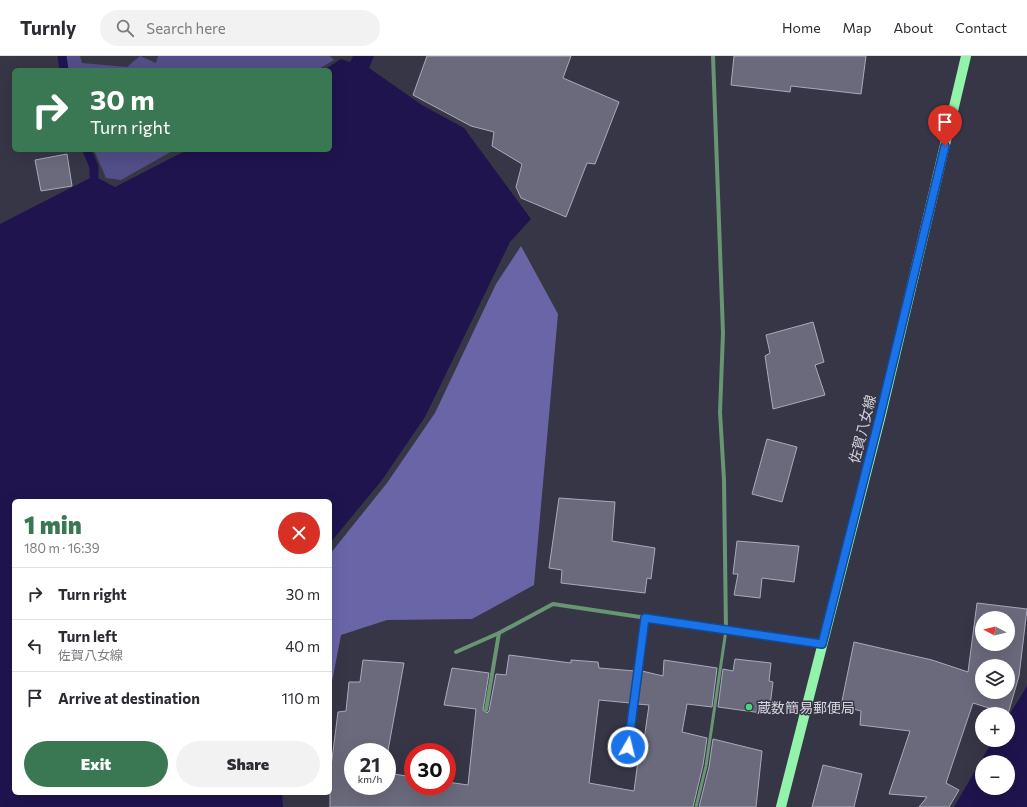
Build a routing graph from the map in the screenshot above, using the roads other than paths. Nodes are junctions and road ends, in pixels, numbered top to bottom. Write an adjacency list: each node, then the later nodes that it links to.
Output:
1 (712, 56): 4 (street)
2 (966, 56): 6 (main road, 佐賀八女線)
3 (645, 618): 4 (street); 5 (street); 9 (street)
4 (726, 630): 6 (street); 10 (lane)
5 (499, 633): 7 (street); 8 (street)
6 (822, 644): 11 (main road, 佐賀八女線)
7 (456, 652)
8 (486, 710)
9 (628, 747)
10 (696, 807)
11 (781, 807)

